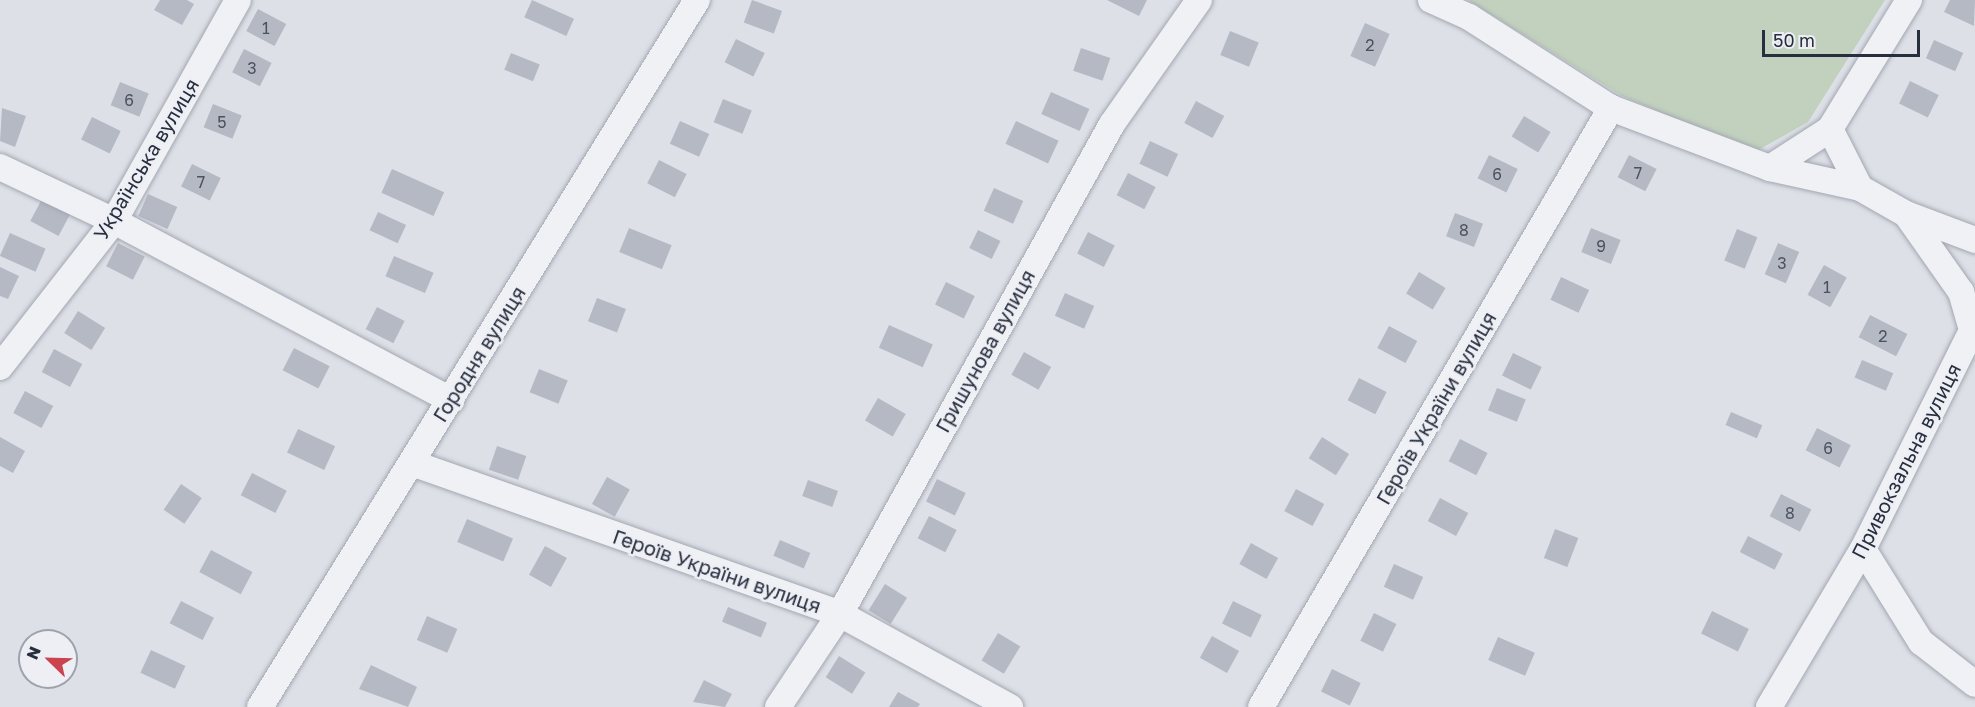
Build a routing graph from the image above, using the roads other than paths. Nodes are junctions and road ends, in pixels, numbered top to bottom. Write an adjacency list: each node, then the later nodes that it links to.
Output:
1 (238, 0): 12 (street, Українська вулиця)
2 (697, 0): 16 (street, Городня вулиця)
3 (1199, 0): 19 (street, Гришунова вулиця)
4 (1431, 0): 6 (street)
5 (1909, 0): 7 (street)
6 (1611, 108): 9 (street); 24 (street, Героїв України вулиця)
7 (1830, 129): 9 (street); 10 (street)
8 (0, 167): 12 (street)
9 (1770, 168): 10 (street)
10 (1860, 188): 11 (street)
11 (1906, 214): 13 (street); 14 (street, Привокзальна вулиця)
12 (114, 220): 15 (street, Українська вулиця); 16 (street)
13 (1975, 240)
14 (1973, 328): 18 (street, Привокзальна вулиця)
15 (0, 367)
16 (451, 400): 17 (street, Городня вулиця)
17 (412, 463): 19 (street, Героїв України вулиця); 21 (street, Городня вулиця)
18 (1863, 549): 20 (street); 25 (street, Привокзальна вулиця)
19 (840, 614): 22 (street, Гришунова вулиця); 23 (street, Героїв України вулиця)
20 (1975, 684)
21 (260, 707)
22 (778, 707)
23 (1010, 707)
24 (1261, 707)
25 (1769, 707)

